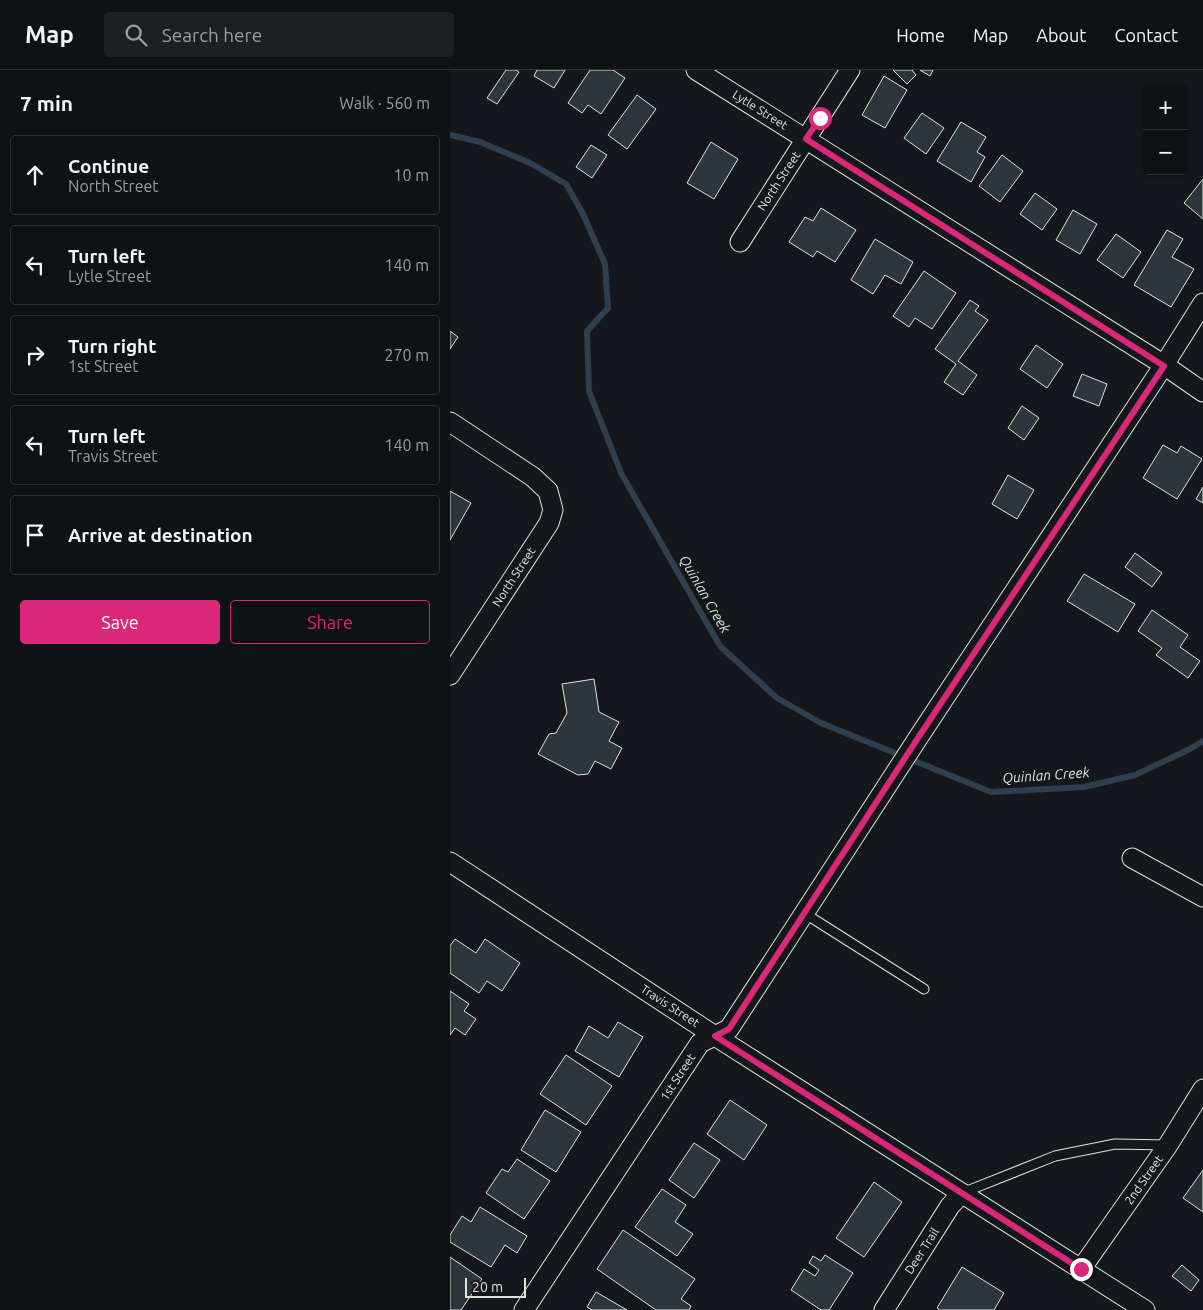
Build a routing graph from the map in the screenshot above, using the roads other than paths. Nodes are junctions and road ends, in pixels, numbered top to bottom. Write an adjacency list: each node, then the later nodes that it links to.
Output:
1 (696, 70): 3 (street, Lytle Street)
2 (850, 70): 3 (street, North Street)
3 (806, 139): 4 (street, North Street); 6 (street, Lytle Street)
4 (740, 242)
5 (1203, 303): 6 (street, 1st Street)
6 (1164, 366): 7 (street, Lytle Street); 13 (street, 1st Street)
7 (1203, 392)
8 (450, 422): 9 (street, North Street)
9 (450, 675)
10 (1132, 858): 12 (street)
11 (450, 862): 15 (street, Travis Street)
12 (1203, 897)
13 (804, 913): 14 (lane); 15 (street, 1st Street)
14 (924, 989)
15 (715, 1036): 18 (street, Travis Street); 20 (street, 1st Street)
16 (1203, 1089): 17 (street, 2nd Street)
17 (1168, 1145): 18 (lane); 19 (street, 2nd Street)
18 (962, 1193): 19 (street, Travis Street); 21 (street, Deer Trail)
19 (1081, 1269): 22 (street, Travis Street)
20 (524, 1310)
21 (884, 1310)
22 (1145, 1310)

